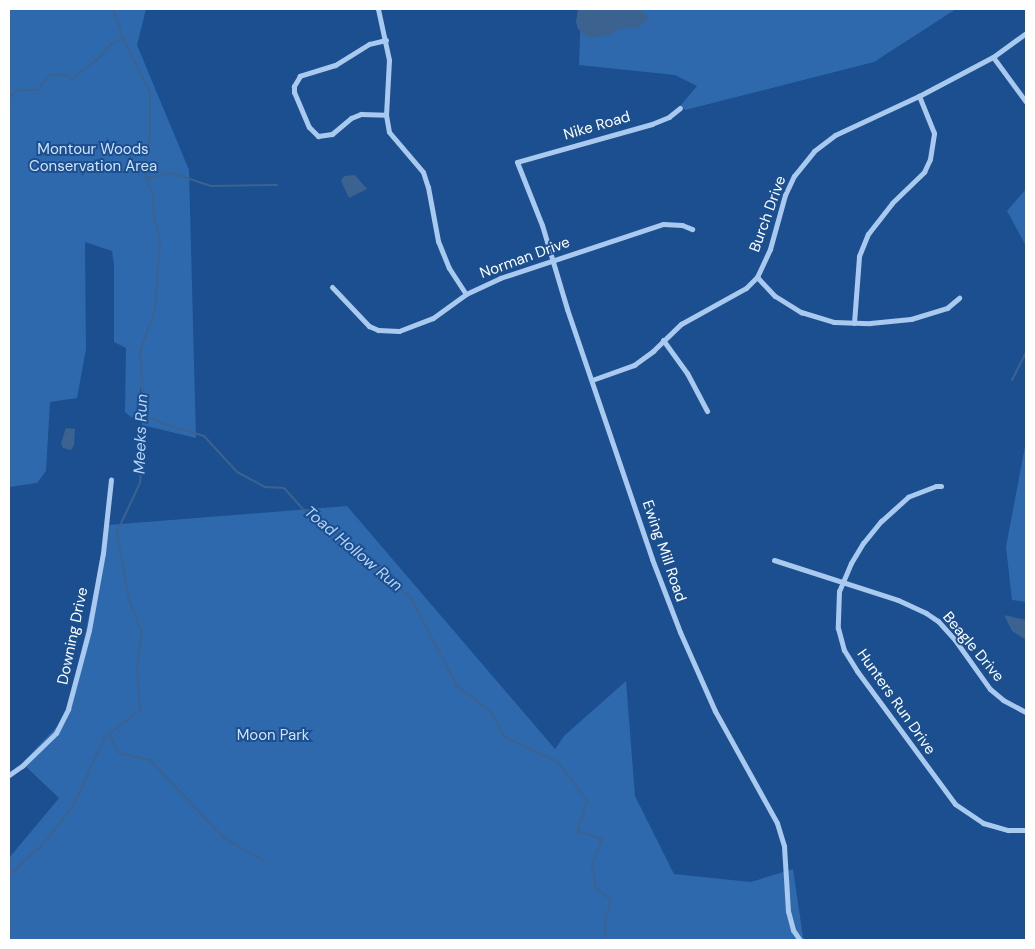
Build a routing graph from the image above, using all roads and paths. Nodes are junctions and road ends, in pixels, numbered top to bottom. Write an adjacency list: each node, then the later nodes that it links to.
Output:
1 (378, 9): 3 (street)
2 (1026, 32): 4 (street, Burch Drive)
3 (386, 40): 8 (street); 8 (street)
4 (993, 57): 5 (street, Burch Drive); 6 (street)
5 (919, 96): 12 (street, Burch Drive); 16 (street)
6 (1026, 102)
7 (680, 108): 9 (street, Nike Road)
8 (386, 115): 14 (street)
9 (517, 162): 11 (street, Ewing Mill Road)
10 (692, 229): 11 (street, Norman Drive)
11 (553, 260): 14 (street, Norman Drive); 18 (street, Ewing Mill Road)
12 (757, 277): 16 (street); 17 (street, Burch Drive)
13 (332, 287): 14 (street, Norman Drive)
14 (466, 294)
15 (959, 298): 16 (street)
16 (854, 323)
17 (663, 340): 18 (street, Burch Drive); 19 (street)
18 (592, 380): 27 (street, Ewing Mill Road)
19 (708, 411)
20 (111, 479): 25 (street, Downing Drive)
21 (941, 486): 23 (street, Hunters Run Drive)
22 (774, 560): 23 (street, Beagle Drive)
23 (842, 581): 24 (street, Beagle Drive); 26 (street, Hunters Run Drive)
24 (1026, 712)
25 (9, 775)
26 (1026, 830)
27 (800, 940)

